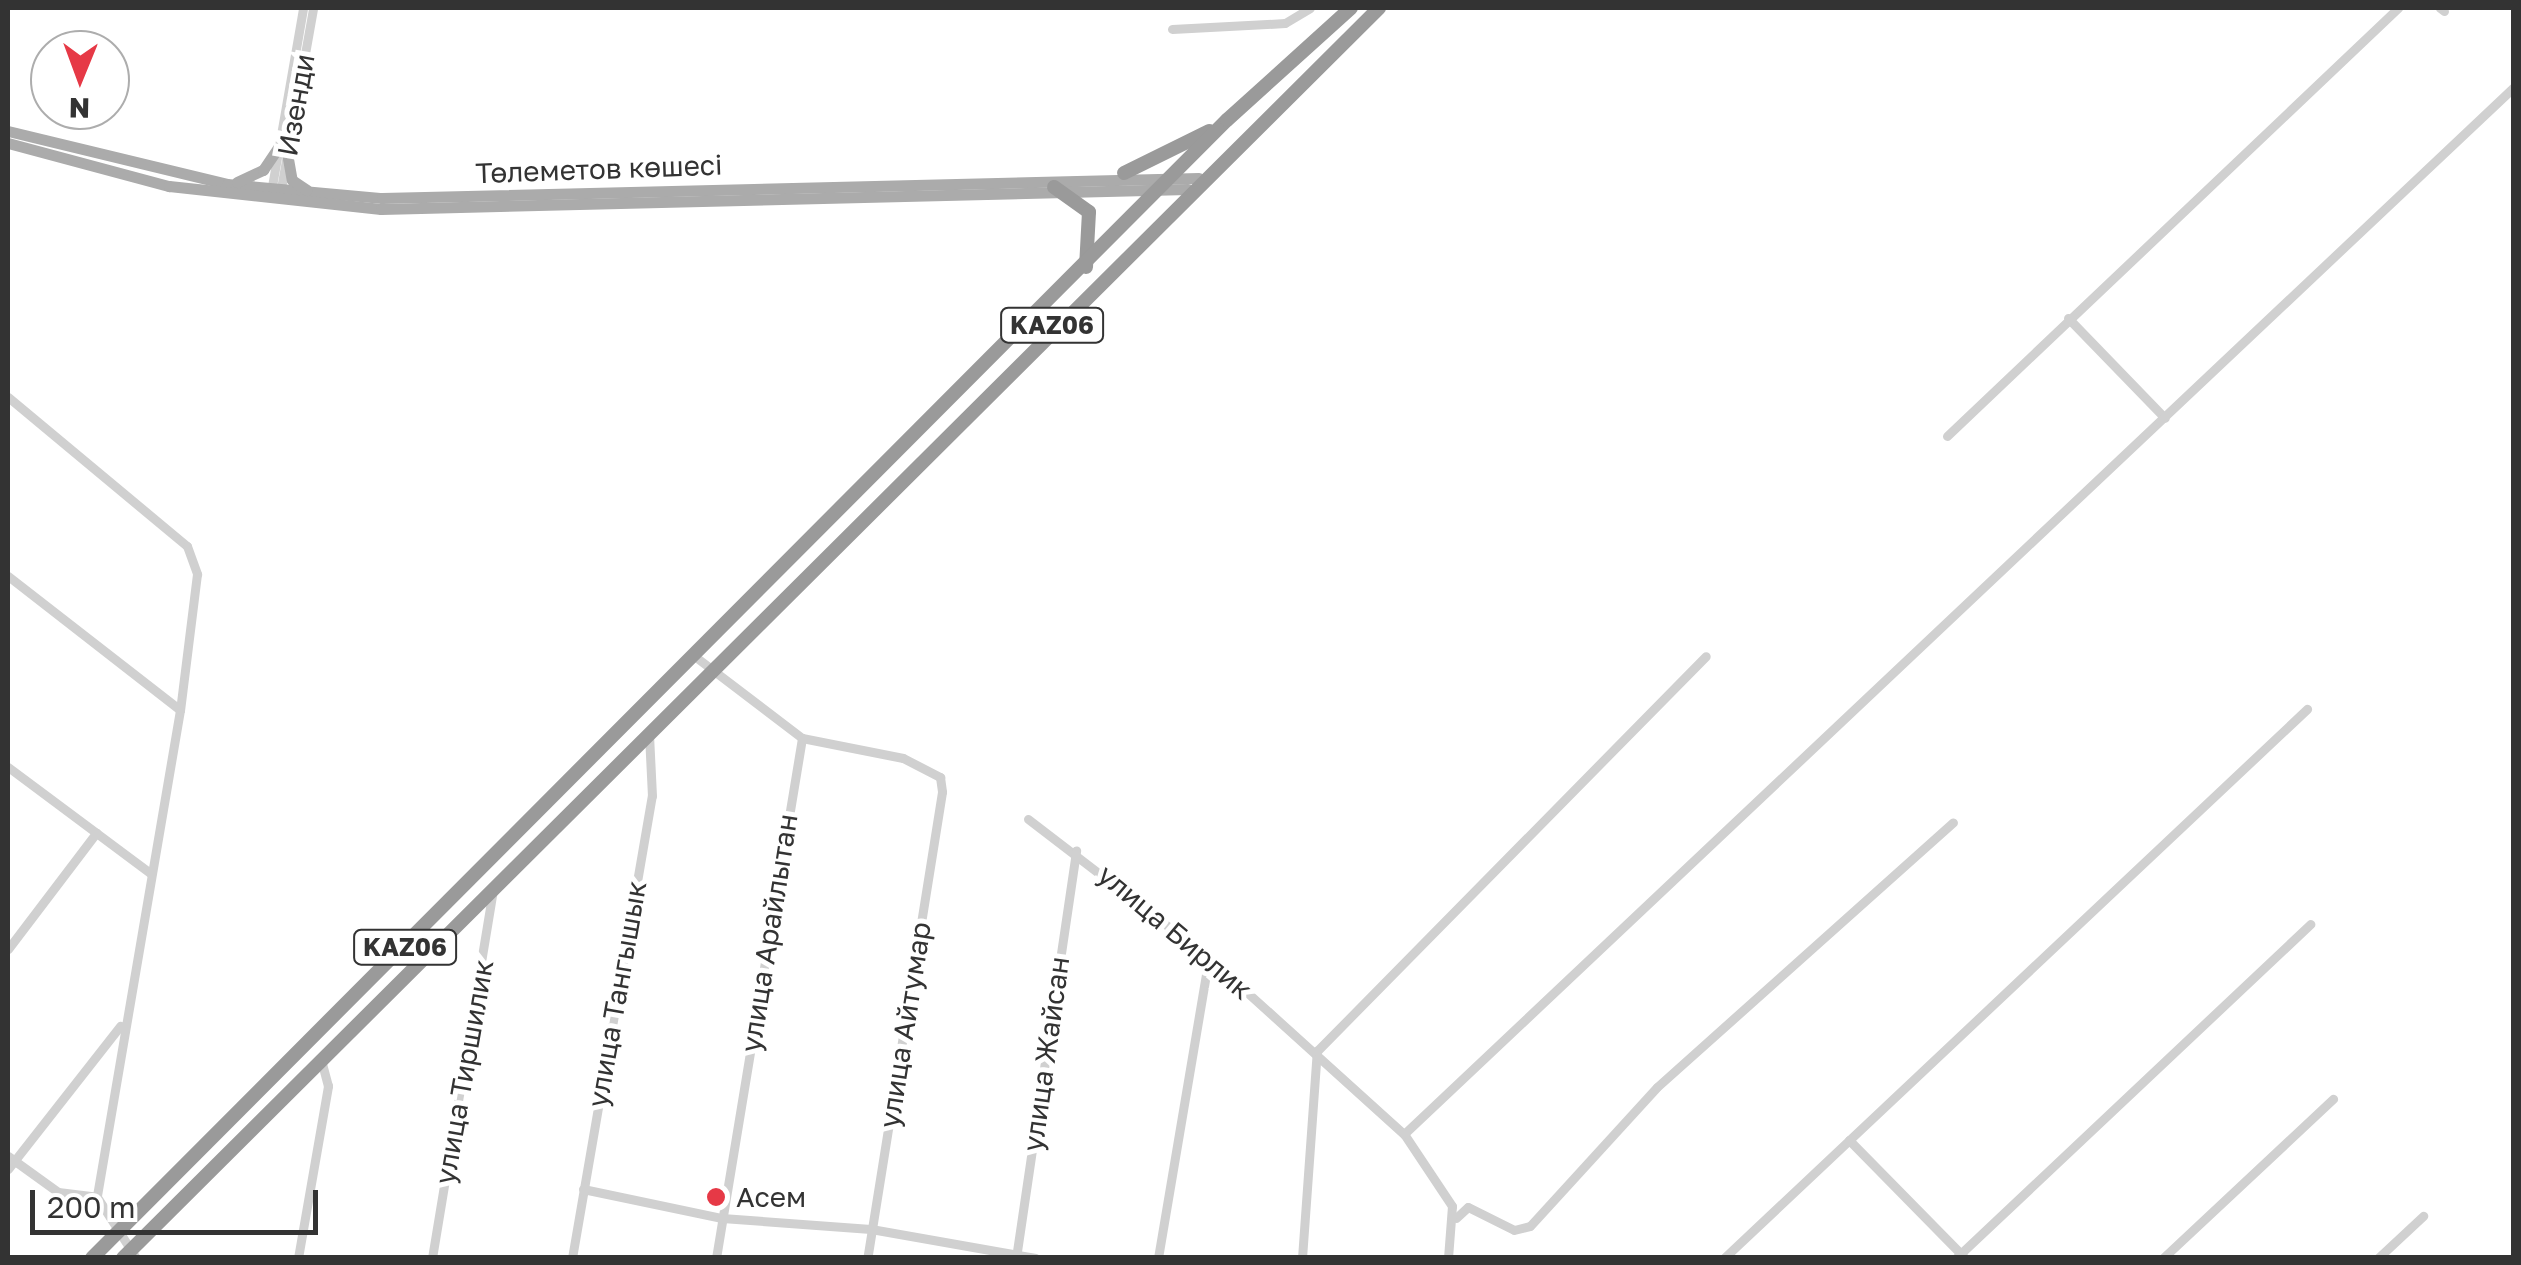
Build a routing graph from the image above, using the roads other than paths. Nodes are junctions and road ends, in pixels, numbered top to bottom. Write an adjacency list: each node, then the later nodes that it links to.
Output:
1 (303, 8): 13 (street, Изенди)
2 (313, 8): 13 (street, Изенди)
3 (1310, 8): 8 (street)
4 (1351, 8): 7 (highway, KАZ06)
5 (1379, 8): 16 (highway, KАZ06)
6 (2398, 8): 22 (street)
7 (1335, 13): 10 (highway, KАZ06)
8 (1172, 29)
9 (2514, 87): 24 (street)
10 (1227, 120): 14 (highway); 15 (highway, KАZ06)
11 (8, 131): 17 (main road, Төлеметов көшесі)
12 (8, 143): 20 (main road, Төлеметов көшесі)
13 (283, 150): 17 (main road); 19 (main road); 20 (street, Изенди)
14 (1124, 173): 15 (main road, Төлеметов көшесі); 19 (main road, Төлеметов көшесі)
15 (1169, 181): 16 (main road, Төлеметов көшесі); 18 (main road, Төлеметов көшесі); 21 (highway, KАZ06)
16 (1194, 183): 29 (highway, KАZ06)
17 (226, 184): 20 (main road, Төлеметов көшесі)
18 (1054, 187): 20 (main road, Төлеметов көшесі); 21 (highway)
19 (326, 194): 20 (main road, Төлеметов көшесі)
20 (275, 196)
21 (1086, 267): 28 (highway, KАZ06)
22 (2068, 318): 24 (street); 25 (street)
23 (8, 397): 31 (street)
24 (2165, 418): 48 (street)
25 (1946, 436)
26 (8, 576): 31 (street)
27 (1706, 656): 45 (street)
28 (697, 658): 29 (street); 56 (highway, KАZ06)
29 (712, 669): 32 (highway, KАZ06); 33 (street)
30 (2307, 708): 49 (street)
31 (180, 710): 39 (street)
32 (648, 732): 40 (highway, KАZ06); 51 (street, улица Тангышык)
33 (802, 738): 54 (street, улица Арайлытан); 57 (street, улица Айтумар)
34 (8, 768): 37 (street)
35 (1028, 819): 38 (street, улица Бирлик)
36 (1952, 822): 55 (street)
37 (96, 833): 39 (street); 42 (street)
38 (1076, 850): 43 (street, улица Бирлик); 59 (street, улица Жайсан)
39 (150, 873): 44 (street)
40 (492, 886): 46 (highway, KАZ06); 63 (street, улица Тиршилик)
41 (2311, 924): 60 (street)
42 (8, 949)
43 (1210, 958): 45 (street, улица Бирлик); 68 (street)
44 (122, 1024): 50 (street); 52 (street)
45 (1317, 1051): 48 (street, улица Бирлик); 69 (street)
46 (321, 1058): 58 (highway, KАZ06); 62 (street)
47 (2333, 1099): 72 (street)
48 (1404, 1134): 55 (street, улица Бирлик)
49 (1849, 1140): 60 (street); 71 (street)
50 (10, 1162): 52 (street)
51 (583, 1189): 54 (street); 64 (street, улица Тангышык)
52 (97, 1197): 56 (street)
53 (2423, 1216): 73 (street)
54 (722, 1218): 57 (street); 65 (street, улица Арайлытан)
55 (1454, 1221): 70 (street)
56 (120, 1229): 58 (street); 61 (highway, KАZ06)
57 (871, 1229): 59 (street); 66 (street, улица Айтумар)
58 (131, 1254)
59 (1016, 1256): 67 (street)
60 (1961, 1256)
61 (92, 1258)
62 (298, 1258)
63 (432, 1258)
64 (572, 1258)
65 (716, 1258)
66 (867, 1258)
67 (1035, 1258)
68 (1158, 1258)
69 (1302, 1258)
70 (1448, 1258)
71 (1724, 1258)
72 (2163, 1258)
73 (2378, 1258)

